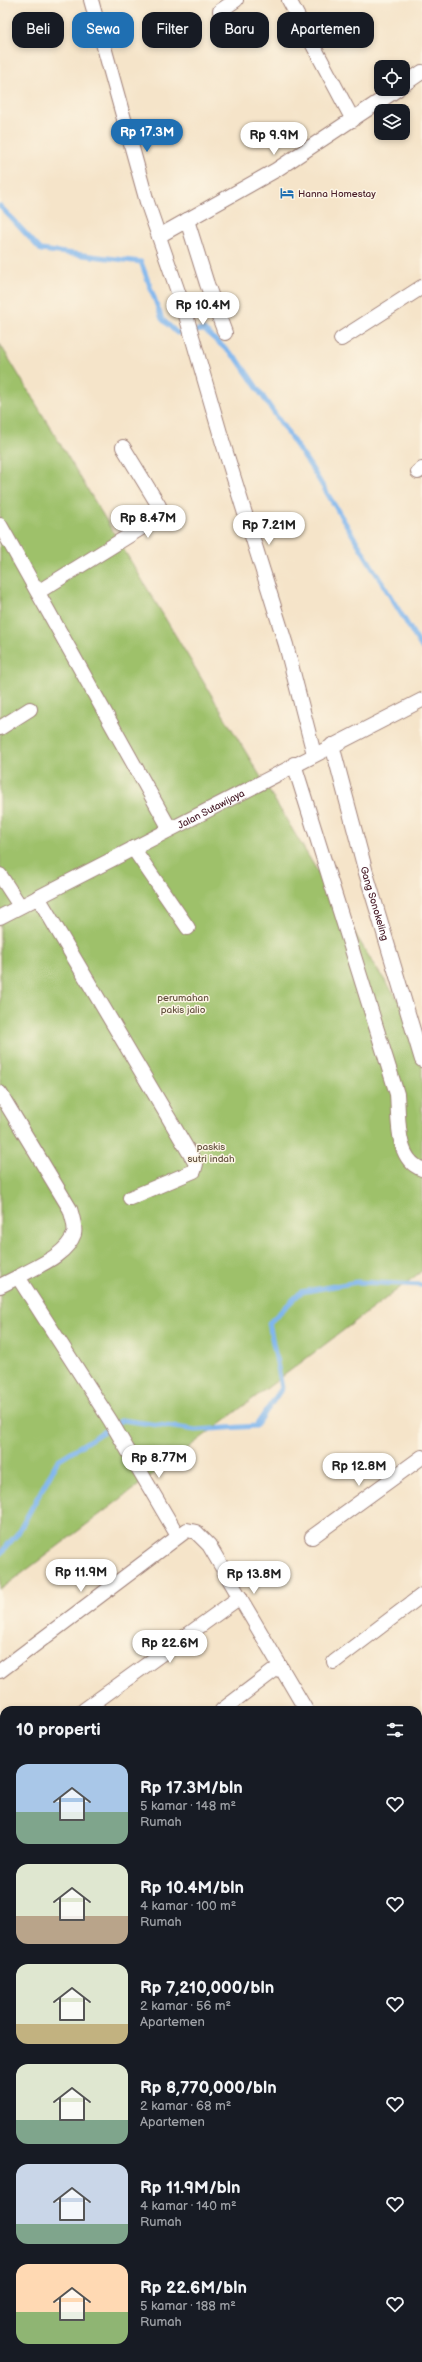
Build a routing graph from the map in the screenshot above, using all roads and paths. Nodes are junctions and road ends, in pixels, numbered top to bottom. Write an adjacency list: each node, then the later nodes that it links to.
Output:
1 (91, 0): 10 (street)
2 (236, 0): 4 (street)
3 (289, 0): 8 (street)
4 (220, 11)
5 (422, 72): 6 (street)
6 (410, 80)
7 (388, 96): 8 (street)
8 (352, 120): 9 (street)
9 (187, 220): 10 (street); 12 (street)
10 (159, 236): 21 (street)
11 (422, 287): 13 (street)
12 (225, 333)
13 (341, 339)
14 (122, 447): 16 (street)
15 (2, 532): 16 (street)
16 (38, 592): 23 (street)
17 (422, 700): 20 (street, Jalan Sutawijaya)
18 (30, 709): 19 (street)
19 (0, 728)
20 (332, 744): 21 (street, Jalan Sutawijaya); 30 (street, Gang Sonokeling)
21 (314, 754): 22 (street, Jalan Sutawijaya)
22 (294, 764): 23 (street, Jalan Sutawijaya); 32 (street)
23 (170, 829): 24 (street, Jalan Sutawijaya)
24 (133, 848): 26 (street, Jalan Sutawijaya); 29 (street)
25 (0, 875): 27 (street)
26 (38, 897): 27 (street, Jalan Sutawijaya); 33 (street)
27 (20, 906): 28 (street, Jalan Sutawijaya)
28 (0, 917)
29 (188, 928)
30 (422, 1060)
31 (0, 1093): 34 (street)
32 (422, 1170)
33 (130, 1198)
34 (18, 1277): 35 (street); 37 (street)
35 (0, 1286)
36 (422, 1457): 38 (street)
37 (178, 1536): 40 (street); 43 (street)
38 (312, 1537)
39 (422, 1595): 41 (street)
40 (240, 1597): 42 (street); 44 (street)
41 (334, 1662)
42 (280, 1666): 45 (street); 46 (street)
43 (0, 1671)
44 (90, 1706)
45 (227, 1706)
46 (304, 1706)

